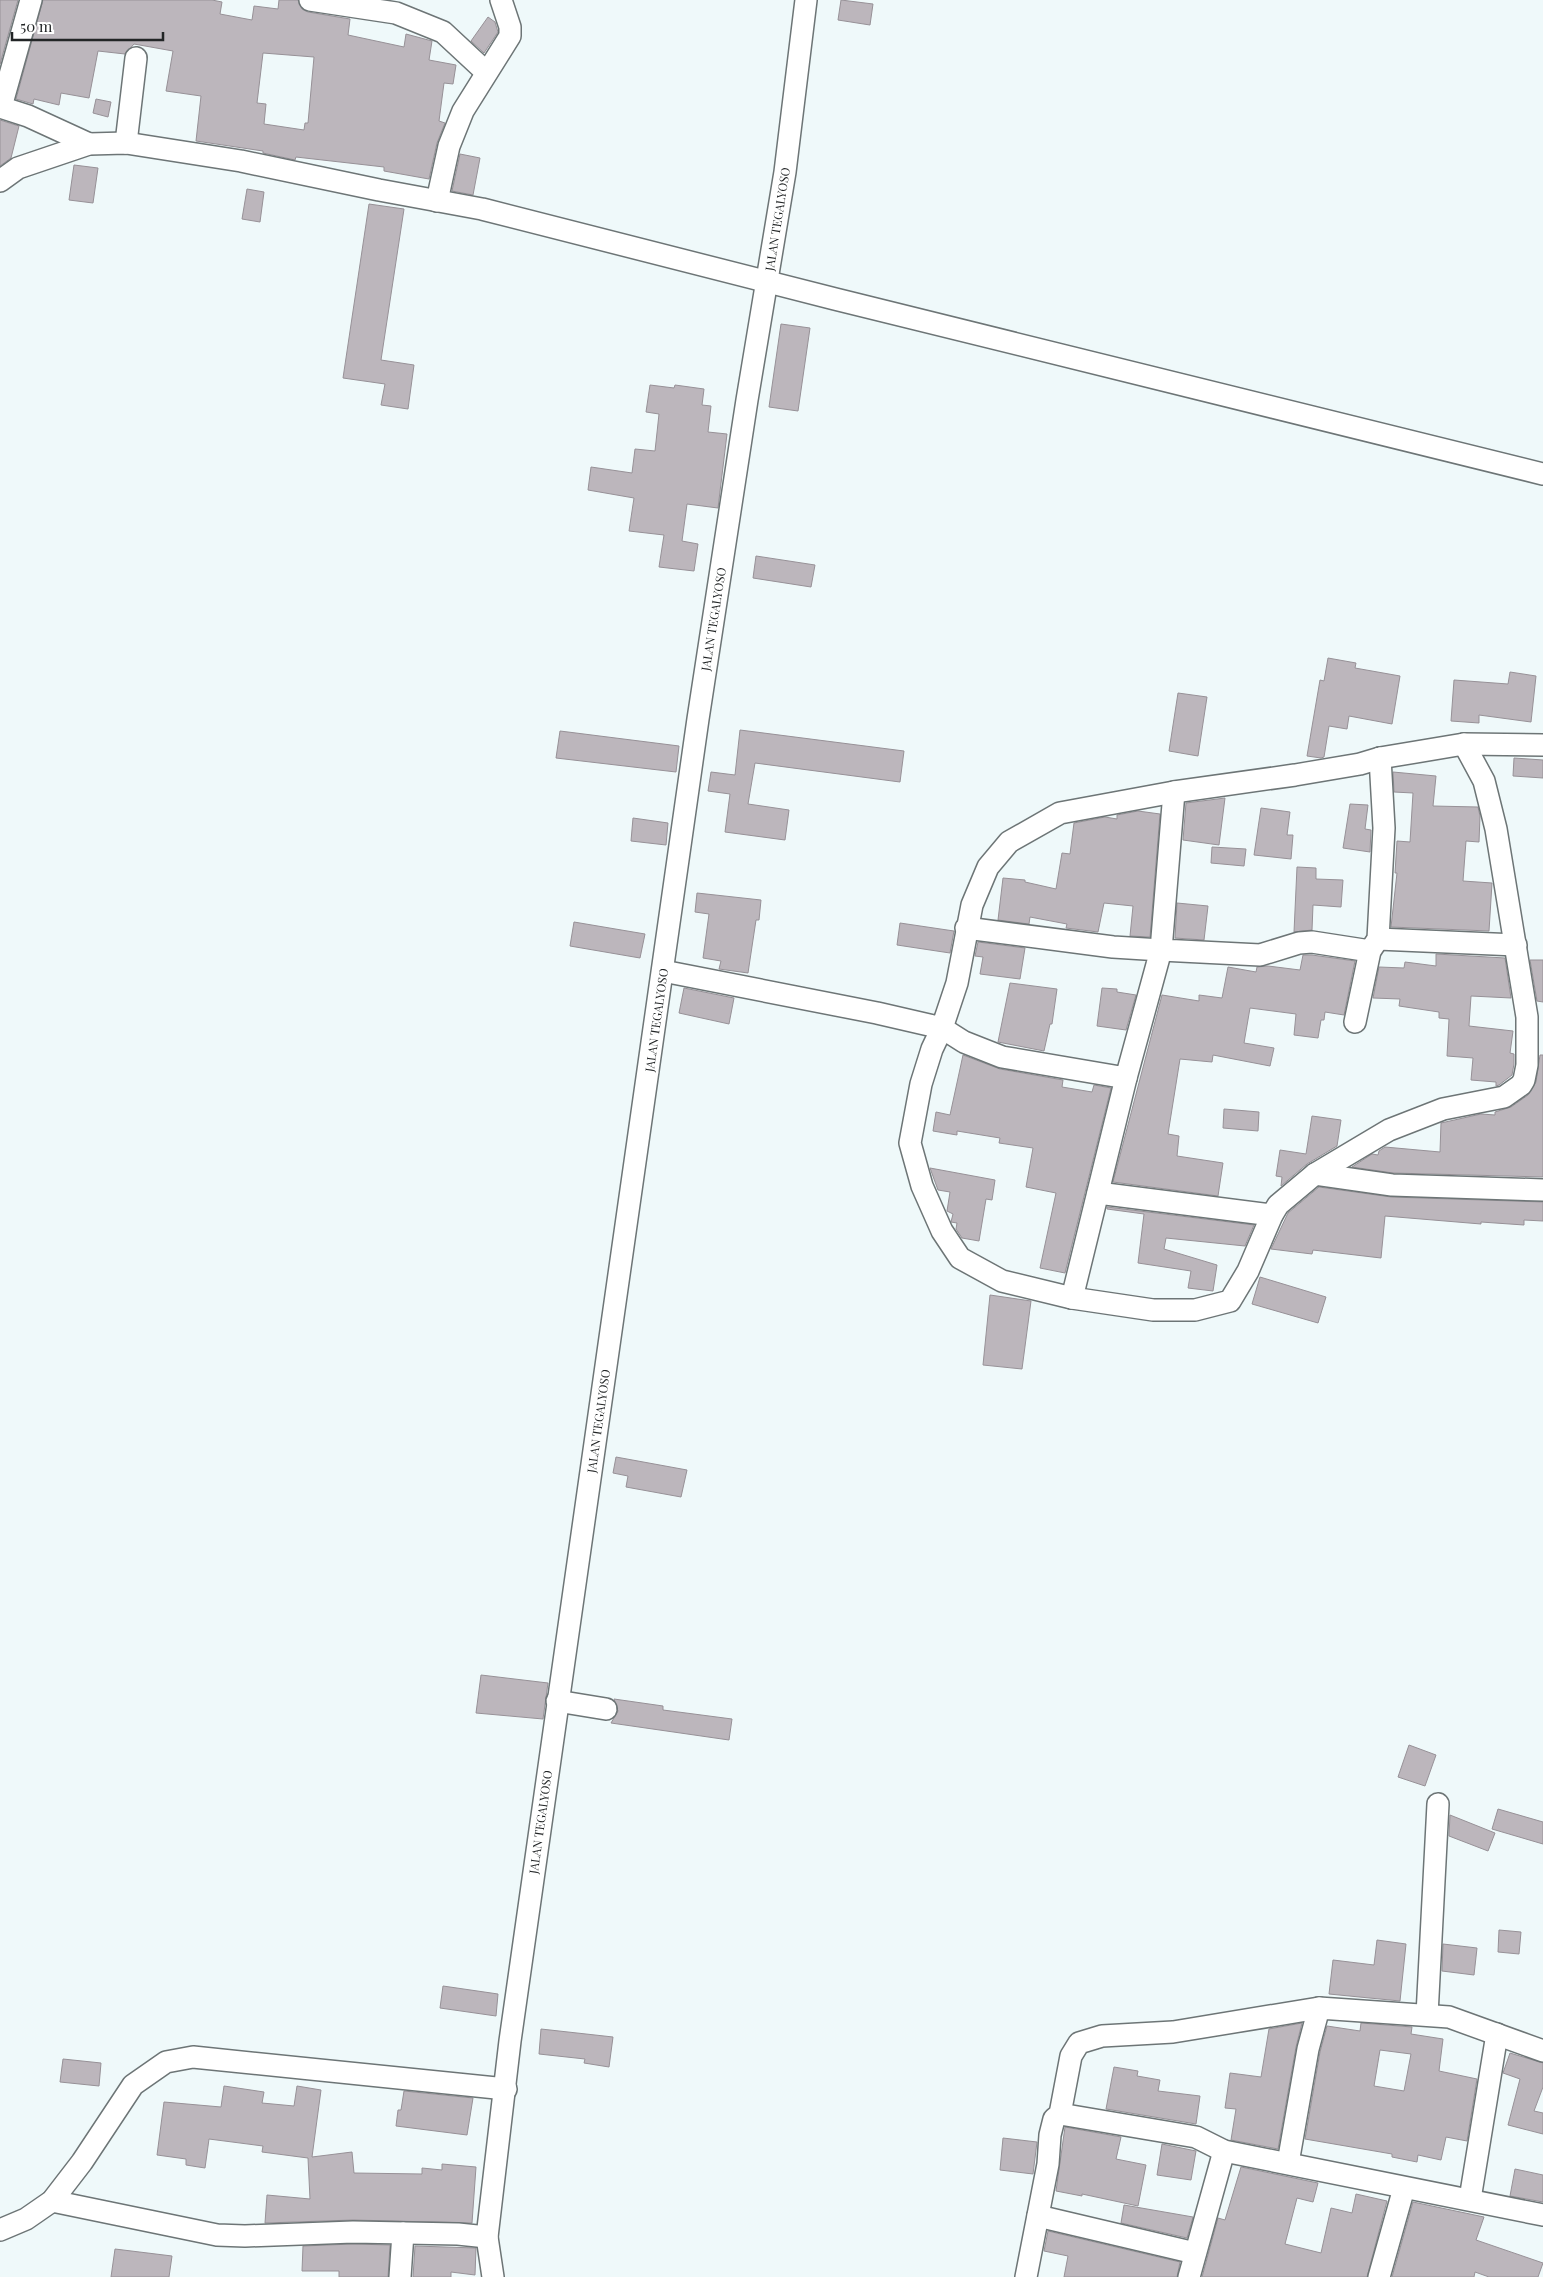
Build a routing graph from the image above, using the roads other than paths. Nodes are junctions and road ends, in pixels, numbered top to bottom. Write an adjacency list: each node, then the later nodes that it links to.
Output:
1 (31, 0): 8 (street)
2 (310, 0): 5 (street)
3 (502, 0): 7 (street)
4 (806, 0): 13 (street, JALAN TEGALYOSO)
5 (337, 2): 7 (street)
6 (136, 58): 9 (street)
7 (486, 72): 12 (street)
8 (0, 107): 10 (street)
9 (126, 143): 10 (street); 12 (street)
10 (89, 144): 11 (street)
11 (0, 181)
12 (437, 201): 13 (street)
13 (767, 281): 14 (street); 23 (street, JALAN TEGALYOSO)
14 (1543, 474)
15 (1464, 744): 16 (street); 17 (street); 21 (street)
16 (1543, 745)
17 (1380, 758): 18 (street); 20 (street)
18 (1174, 792): 19 (street); 22 (street)
19 (966, 928): 22 (street); 25 (street)
20 (1374, 945): 21 (street); 22 (street); 24 (street)
21 (1516, 945): 27 (street)
22 (1161, 950): 26 (street)
23 (663, 971): 25 (street); 32 (street, JALAN TEGALYOSO)
24 (1355, 1022)
25 (942, 1028): 26 (street); 31 (street)
26 (1126, 1078): 29 (street)
27 (1314, 1174): 28 (street); 30 (street)
28 (1543, 1190)
29 (1098, 1193): 30 (street); 31 (street)
30 (1272, 1215): 31 (street)
31 (1072, 1298)
32 (557, 1701): 33 (street); 39 (street, JALAN TEGALYOSO)
33 (606, 1709)
34 (1438, 1804): 36 (street)
35 (1319, 2008): 36 (street); 40 (street); 42 (street)
36 (1427, 2015): 37 (street)
37 (1496, 2034): 38 (street); 44 (street)
38 (1543, 2051)
39 (506, 2089): 45 (street); 50 (street, JALAN TEGALYOSO)
40 (1060, 2114): 41 (street); 47 (street)
41 (1224, 2150): 42 (street); 51 (street)
42 (1288, 2163): 43 (street)
43 (1404, 2188): 44 (street); 56 (street)
44 (1470, 2199): 46 (street)
45 (52, 2201): 48 (street); 49 (street)
46 (1543, 2215)
47 (1038, 2216): 51 (street); 54 (street)
48 (0, 2230)
49 (403, 2233): 50 (street); 52 (street)
50 (487, 2237): 53 (street, JALAN TEGALYOSO)
51 (1195, 2253): 55 (street)
52 (400, 2277)
53 (493, 2277)
54 (1026, 2277)
55 (1189, 2277)
56 (1379, 2277)

